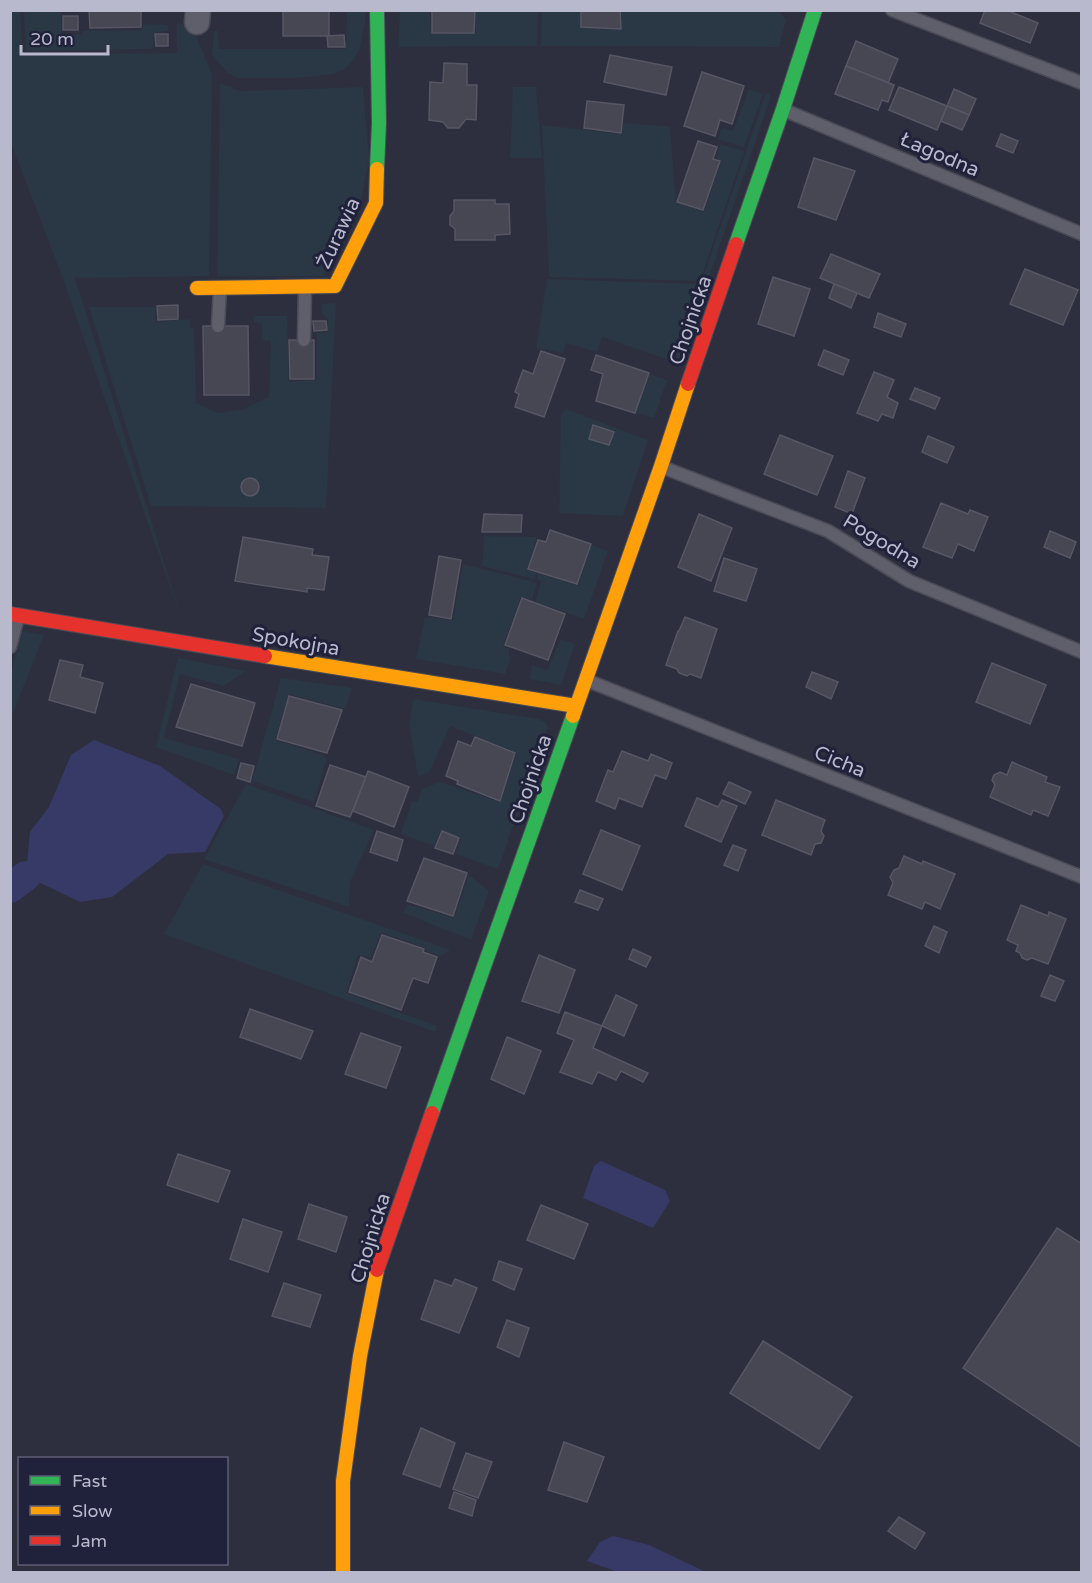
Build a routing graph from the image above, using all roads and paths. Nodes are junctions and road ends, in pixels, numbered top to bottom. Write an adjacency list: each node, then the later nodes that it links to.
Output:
1 (377, 10): 7 (street, Żurawia)
2 (815, 10): 5 (street, Chojnicka)
3 (891, 10): 4 (lane)
4 (1082, 83)
5 (783, 109): 6 (lane, Łagodna); 12 (street, Chojnicka)
6 (1082, 234)
7 (305, 286): 9 (street, Żurawia); 11 (lane)
8 (197, 288): 9 (street, Żurawia)
9 (220, 288): 10 (lane)
10 (218, 326)
11 (304, 340)
12 (661, 466): 15 (lane, Pogodna); 16 (street, Chojnicka)
13 (14, 615): 14 (lane); 17 (street, Spokojna)
14 (10, 647)
15 (1082, 652)
16 (585, 679): 17 (street, Chojnicka); 18 (lane, Cicha)
17 (576, 706): 19 (street, Chojnicka)
18 (1082, 877)
19 (343, 1572)

